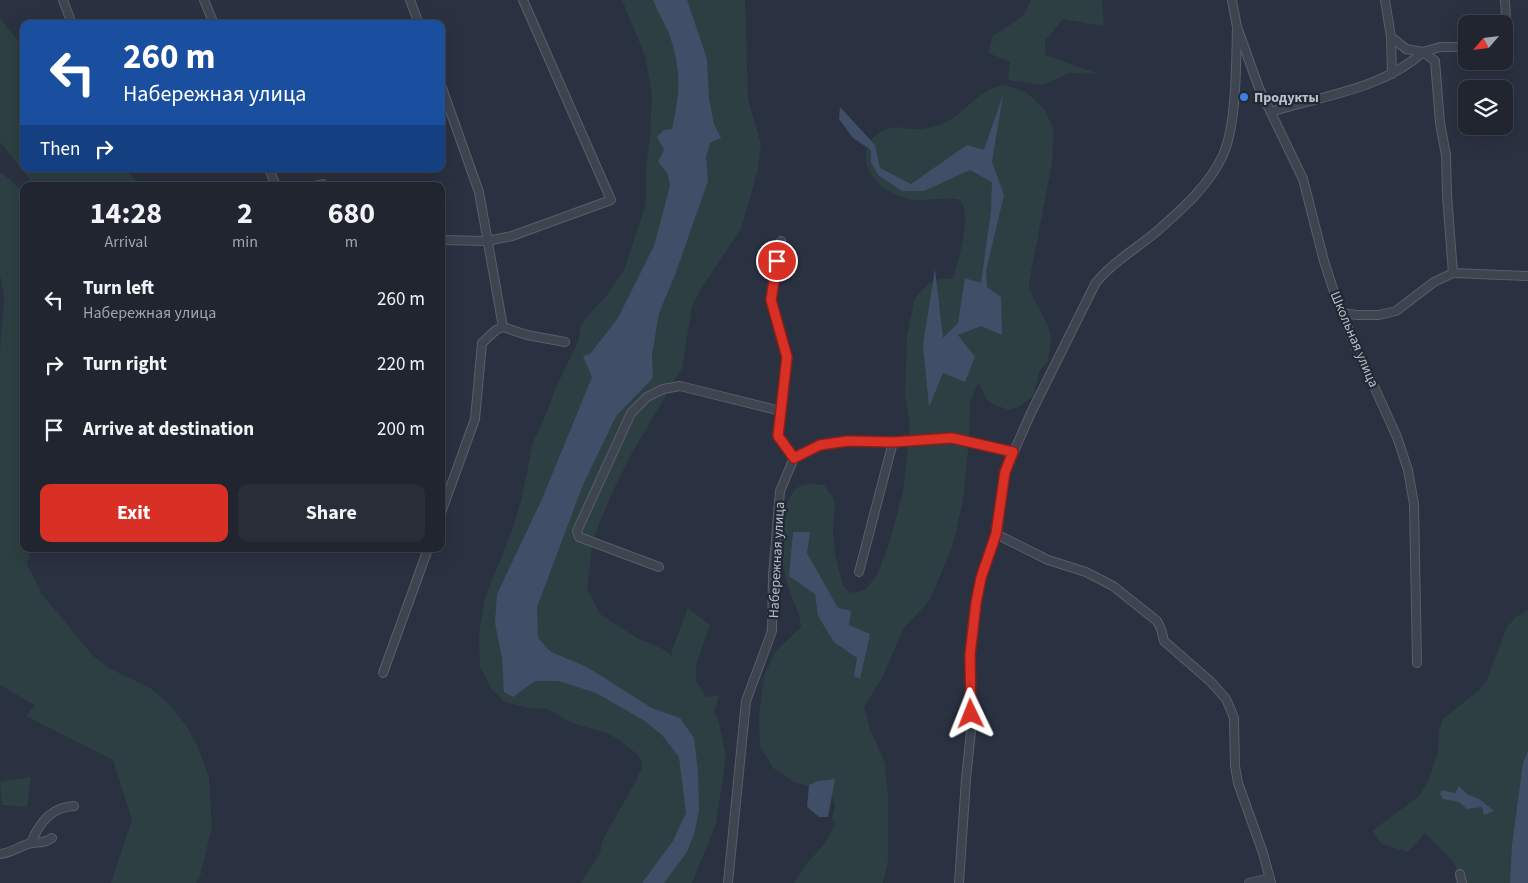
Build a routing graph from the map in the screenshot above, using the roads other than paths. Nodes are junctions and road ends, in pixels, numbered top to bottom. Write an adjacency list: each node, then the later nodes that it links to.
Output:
1 (64, 0): 9 (street)
2 (204, 0): 10 (street)
3 (410, 0): 11 (street)
4 (523, 0): 20 (street)
5 (1232, 0): 12 (street, Школьная улица)
6 (1385, 0): 13 (street)
7 (1505, 0): 8 (street)
8 (1506, 15)
9 (71, 20)
10 (212, 20)
11 (418, 20)
12 (1237, 27): 18 (street, Школьная улица); 29 (street, Школьная улица)
13 (1391, 37): 15 (street); 16 (street)
14 (1458, 47): 15 (street)
15 (1423, 52): 16 (street); 22 (street)
16 (1392, 74): 18 (street)
17 (445, 96): 20 (street)
18 (1271, 112): 24 (street, Школьная улица)
19 (445, 240): 20 (street)
20 (487, 241): 25 (street)
21 (781, 241): 27 (street)
22 (1454, 273): 23 (street); 24 (street)
23 (1528, 276)
24 (1342, 313): 36 (street, Школьная улица)
25 (504, 327): 26 (street); 31 (street)
26 (565, 342)
27 (781, 411): 30 (street); 34 (street)
28 (893, 442): 29 (street); 30 (street); 35 (street)
29 (1013, 452): 32 (street, Школьная улица)
30 (794, 458): 44 (street, Набережная улица)
31 (445, 502)
32 (996, 534): 43 (street); 45 (street, Школьная улица)
33 (427, 552): 37 (street)
34 (659, 568)
35 (859, 572)
36 (1417, 663)
37 (383, 673)
38 (74, 806): 40 (street)
39 (52, 838): 40 (street)
40 (31, 843): 41 (street)
41 (0, 854)
42 (1460, 874): 47 (street)
43 (1271, 880): 46 (street)
44 (728, 883)
45 (958, 883)
46 (1249, 883)
47 (1462, 883)

